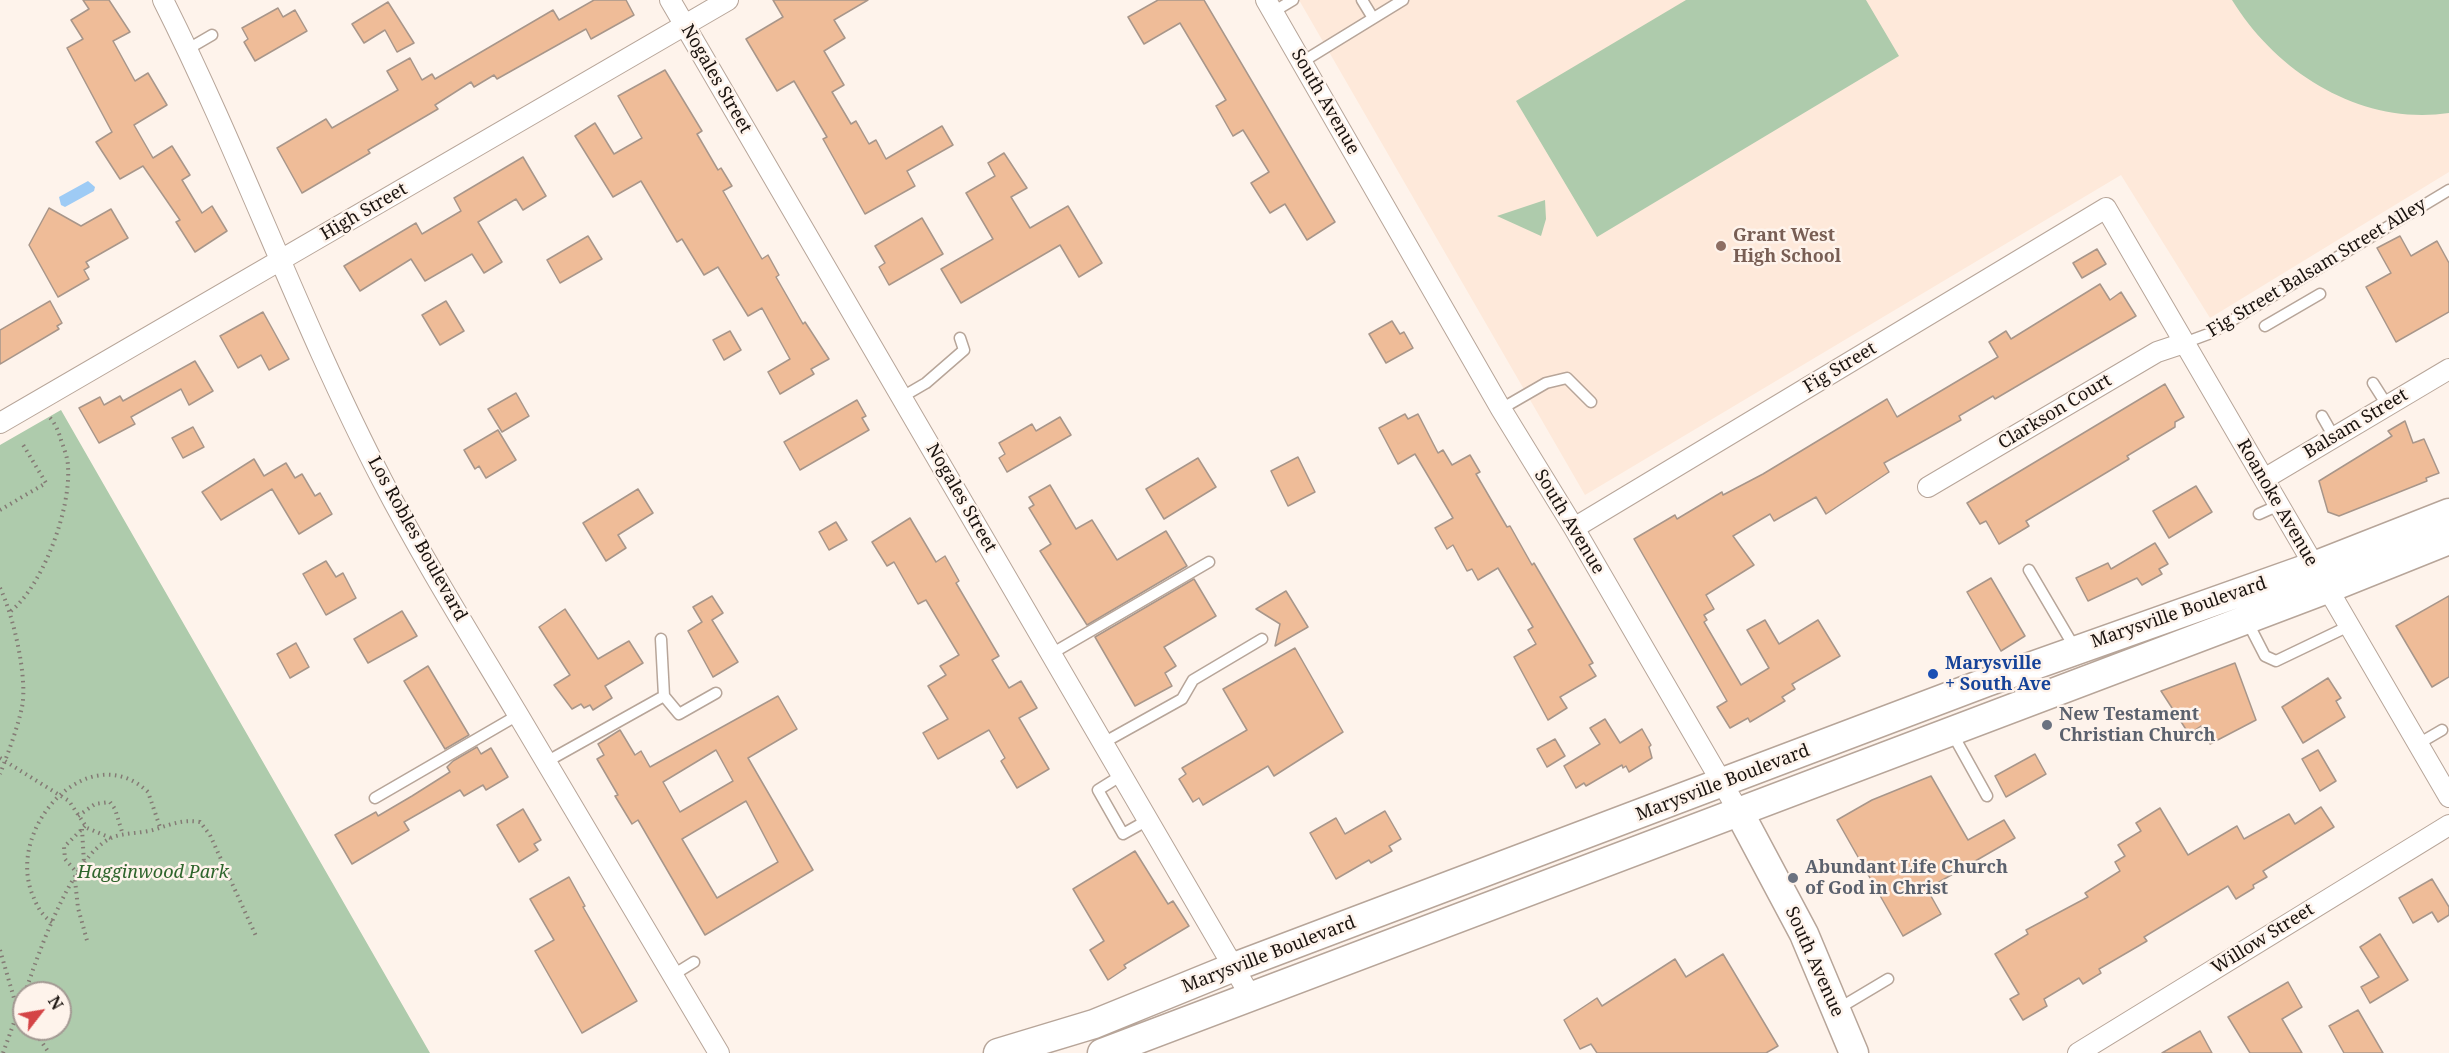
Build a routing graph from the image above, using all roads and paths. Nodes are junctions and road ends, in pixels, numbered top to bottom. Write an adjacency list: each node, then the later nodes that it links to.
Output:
1 (163, 0): 11 (street, Los Robles Boulevard)
2 (670, 0): 9 (street, Nogales Street)
3 (728, 0): 9 (street, High Street)
4 (1293, 0): 7 (lane)
5 (1362, 0): 8 (lane)
6 (1403, 0): 8 (lane)
7 (1270, 6): 12 (street, South Avenue)
8 (1373, 18): 12 (lane)
9 (685, 25): 15 (street, High Street); 22 (street, Nogales Street)
10 (212, 35): 11 (lane)
11 (188, 49): 15 (street, Los Robles Boulevard)
12 (1302, 62): 25 (street, South Avenue)
13 (2449, 190): 19 (lane, Fig Street Balsam Street Alley)
14 (2106, 208): 19 (street, Roanoke Avenue); 37 (street, Fig Street)
15 (280, 261): 28 (street, High Street); 52 (street, Los Robles Boulevard)
16 (2320, 294): 17 (lane)
17 (2265, 326)
18 (960, 338): 22 (lane)
19 (2184, 342): 31 (street, Roanoke Avenue); 32 (street, Clarkson Court)
20 (2449, 369): 24 (street, Balsam Street)
21 (2373, 383): 24 (lane)
22 (902, 397): 49 (street, Nogales Street)
23 (1591, 402): 25 (lane)
24 (2387, 405): 29 (street, Balsam Street)
25 (1500, 409): 37 (street, South Avenue)
26 (2322, 416): 29 (lane)
27 (42, 419): 43 (path)
28 (0, 423)
29 (2334, 437): 31 (street, Balsam Street)
30 (22, 443): 34 (path)
31 (2264, 479): 33 (street, Roanoke Avenue)
32 (1928, 487)
33 (2279, 505): 36 (lane); 41 (street, Roanoke Avenue)
34 (0, 510)
35 (2449, 513): 41 (main road, Marysville Boulevard)
36 (2259, 514)
37 (1574, 528): 62 (street, South Avenue)
38 (2449, 540): 41 (main road, Marysville Boulevard)
39 (1209, 562): 49 (lane)
40 (2029, 570): 48 (lane)
41 (2321, 577): 44 (main road, Marysville Boulevard); 45 (street, Roanoke Avenue); 48 (main road, Marysville Boulevard)
42 (0, 588): 43 (path)
43 (11, 611): 58 (path)
44 (2246, 619): 45 (lane); 54 (main road, Marysville Boulevard)
45 (2349, 626): 56 (street, Roanoke Avenue)
46 (662, 639): 51 (lane)
47 (1262, 639): 55 (lane)
48 (2076, 650): 62 (main road, Marysville Boulevard)
49 (1051, 654): 55 (street, Nogales Street)
50 (716, 693): 51 (lane)
51 (664, 696): 59 (lane)
52 (518, 715): 59 (street, Los Robles Boulevard); 66 (lane)
53 (2442, 730): 56 (lane)
54 (1951, 732): 63 (lane); 67 (main road, Marysville Boulevard)
55 (1103, 743): 61 (street, Nogales Street)
56 (2418, 744): 65 (street, Roanoke Avenue)
57 (0, 758): 58 (path)
58 (5, 760): 60 (path); 64 (path)
59 (546, 762): 87 (street, Los Robles Boulevard)
60 (0, 774)
61 (1122, 775): 69 (street, Nogales Street); 69 (lane)
62 (1722, 783): 67 (street, South Avenue); 75 (main road, Marysville Boulevard)
63 (1987, 795)
64 (59, 796): 68 (path); 72 (path); 81 (path)
65 (2449, 797)
66 (375, 798)
67 (1739, 812): 79 (main road, Marysville Boulevard); 92 (main road, South Avenue)
68 (78, 816): 71 (path); 73 (path)
69 (1148, 820): 86 (street, Nogales Street)
70 (2449, 825): 100 (street, Willow Street)
71 (84, 827): 74 (path); 76 (path); 77 (path)
72 (160, 827): 73 (path); 82 (path)
73 (123, 835): 74 (path)
74 (111, 838): 76 (path)
75 (1560, 845): 79 (main road); 80 (main road, Marysville Boulevard)
76 (84, 863): 77 (path)
77 (78, 874): 78 (path)
78 (75, 879): 81 (path); 83 (path)
79 (1485, 909): 80 (main road); 91 (main road, Marysville Boulevard)
80 (1382, 912): 86 (main road, Marysville Boulevard)
81 (52, 922): 89 (path)
82 (256, 936)
83 (88, 944)
84 (0, 950): 90 (path)
85 (694, 962): 87 (lane)
86 (1234, 967): 91 (street, Nogales Street); 93 (main road, Marysville Boulevard)
87 (673, 975): 98 (street, Los Robles Boulevard)
88 (1887, 979): 92 (lane)
89 (29, 981)
90 (12, 991)
91 (1251, 997): 95 (main road, Marysville Boulevard)
92 (1836, 1010): 96 (main road, South Avenue)
93 (1094, 1024): 95 (main road); 99 (main road, Marysville Boulevard)
94 (12, 1028): 97 (path)
95 (1106, 1052)
96 (1851, 1052)
97 (3, 1053)
98 (719, 1053)
99 (998, 1053)
100 (2078, 1053)

